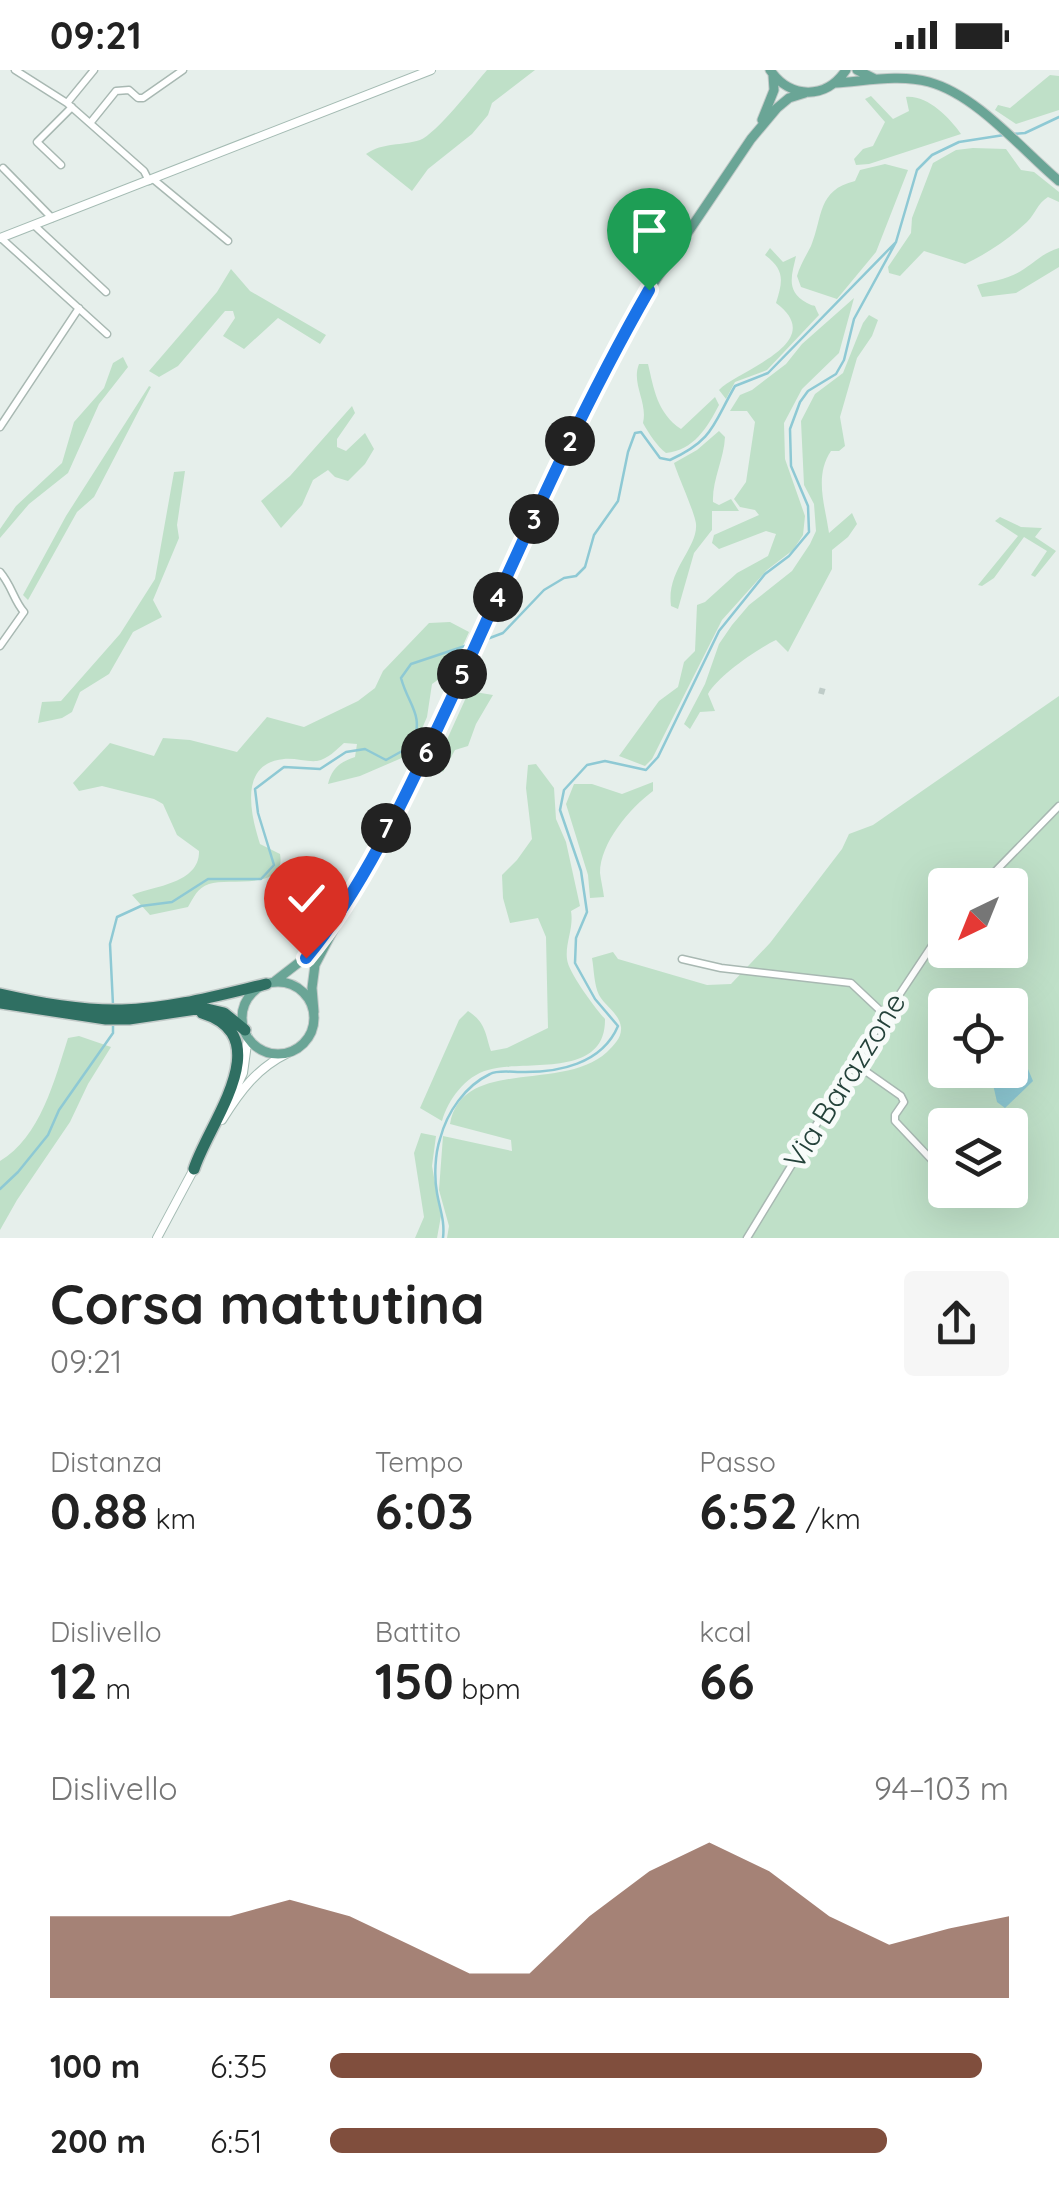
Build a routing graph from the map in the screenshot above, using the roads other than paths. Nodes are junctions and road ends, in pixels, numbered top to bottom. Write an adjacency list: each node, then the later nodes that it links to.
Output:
1 (16, 70): 11 (street)
2 (94, 70): 11 (street)
3 (183, 70): 12 (street)
4 (432, 70): 16 (street)
5 (846, 70): 9 (main road)
6 (857, 70): 8 (main road)
7 (772, 72): 10 (main road); 13 (main road)
8 (877, 80): 9 (main road); 17 (main road)
9 (836, 83): 10 (main road)
10 (805, 93): 13 (main road)
11 (70, 105): 12 (street); 14 (street)
12 (91, 122): 16 (street)
13 (751, 139): 30 (main road)
14 (61, 166)
15 (3, 168): 18 (street)
16 (151, 180): 18 (street); 21 (street)
17 (1059, 182)
18 (52, 219): 19 (street)
19 (35, 226): 20 (street); 22 (street)
20 (0, 238): 23 (street)
21 (228, 241)
22 (106, 292)
23 (79, 308): 24 (street); 25 (street)
24 (108, 334)
25 (0, 426)
26 (0, 572): 27 (street)
27 (0, 646)
28 (1059, 806): 29 (street)
29 (999, 868)
30 (334, 924): 33 (main road); 37 (main road)
31 (928, 952): 40 (street, Via Barazzone)
32 (682, 960): 40 (street)
33 (269, 984): 37 (main road); 39 (highway); 41 (main road)
34 (0, 994): 38 (highway)
35 (0, 1003): 38 (highway)
36 (188, 1010): 39 (highway); 41 (highway); 46 (highway)
37 (314, 1012): 42 (main road)
38 (105, 1014): 39 (highway)
39 (127, 1015)
40 (886, 1016): 43 (street, Via Barazzone)
41 (246, 1034): 42 (main road); 44 (street)
42 (288, 1053): 44 (street)
43 (854, 1063): 45 (street); 48 (street, Via Barazzone)
44 (217, 1128): 46 (street)
45 (928, 1156)
46 (194, 1168): 47 (street)
47 (156, 1238)
48 (747, 1238)

